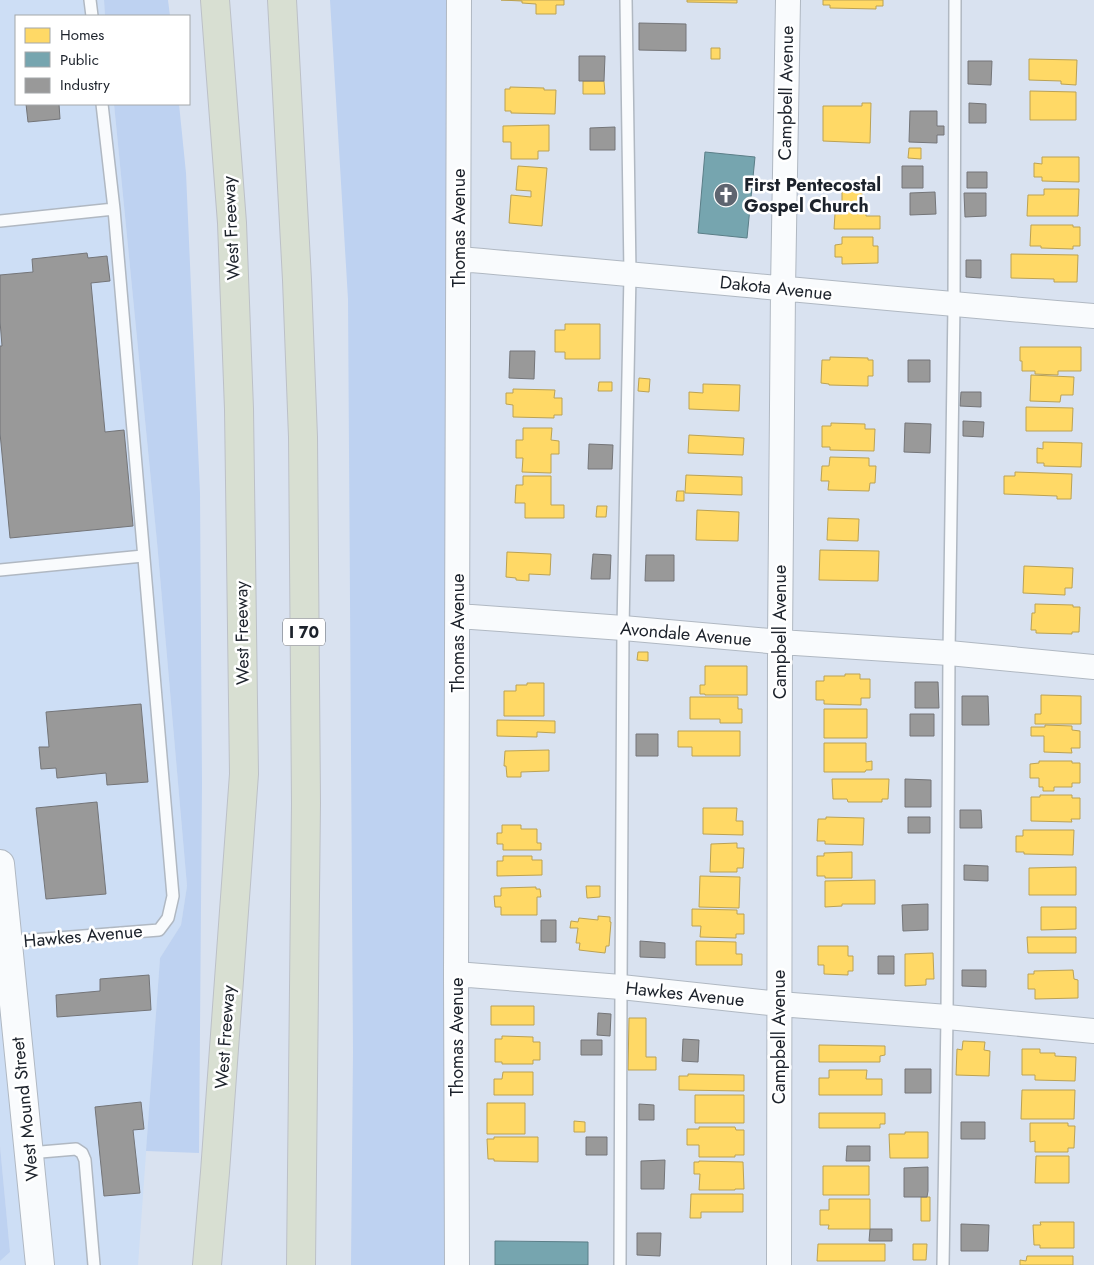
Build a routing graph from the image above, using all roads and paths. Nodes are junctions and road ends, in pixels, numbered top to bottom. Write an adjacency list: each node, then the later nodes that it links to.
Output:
1 (90, 0): 8 (lane)
2 (216, 0): 34 (highway, West Freeway)
3 (282, 0): 35 (highway, I 70)
4 (459, 0): 12 (street, Thomas Avenue)
5 (626, 0): 13 (lane)
6 (788, 0): 14 (street, Campbell Avenue)
7 (955, 0): 15 (lane)
8 (92, 15)
9 (102, 105): 10 (lane)
10 (114, 209): 11 (lane); 17 (lane)
11 (0, 222)
12 (459, 259): 13 (street, Dakota Avenue); 19 (street, Thomas Avenue)
13 (630, 274): 14 (street, Dakota Avenue); 20 (lane)
14 (782, 289): 15 (street, Dakota Avenue); 21 (street, Campbell Avenue)
15 (954, 305): 16 (street, Dakota Avenue); 22 (lane)
16 (1094, 316)
17 (144, 556): 18 (lane); 25 (lane, Hawkes Avenue)
18 (0, 570)
19 (458, 616): 20 (street, Avondale Avenue); 26 (street, Thomas Avenue)
20 (623, 628): 21 (street, Avondale Avenue); 27 (lane)
21 (780, 642): 22 (street, Avondale Avenue); 28 (street, Campbell Avenue)
22 (949, 653): 23 (street, Avondale Avenue); 29 (lane)
23 (1094, 667)
24 (0, 864): 25 (main road, West Mound Street)
25 (7, 942): 31 (main road, West Mound Street)
26 (456, 974): 27 (street, Hawkes Avenue); 36 (street, Thomas Avenue)
27 (620, 987): 28 (street, Hawkes Avenue); 37 (lane)
28 (779, 1004): 29 (street, Hawkes Avenue); 38 (street, Campbell Avenue)
29 (948, 1017): 30 (street, Hawkes Avenue); 39 (lane)
30 (1094, 1031)
31 (30, 1153): 32 (main road, West Mound Street); 33 (lane)
32 (40, 1265)
33 (94, 1265)
34 (207, 1265)
35 (302, 1265)
36 (457, 1265)
37 (620, 1265)
38 (779, 1265)
39 (943, 1265)

